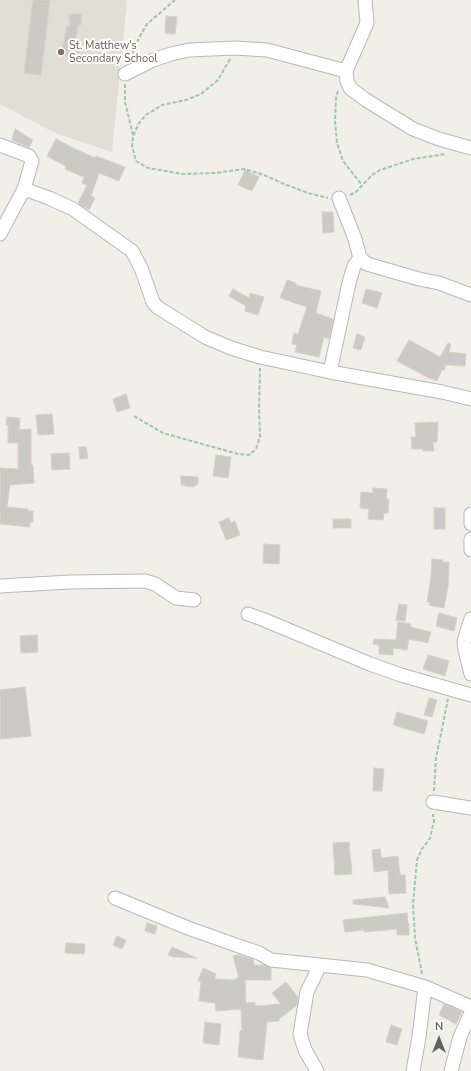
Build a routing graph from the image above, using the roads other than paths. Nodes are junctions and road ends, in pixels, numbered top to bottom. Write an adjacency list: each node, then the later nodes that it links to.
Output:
1 (365, 0): 3 (street)
2 (125, 74): 3 (street)
3 (346, 76): 5 (street)
4 (0, 145): 6 (street)
5 (471, 148)
6 (24, 189): 8 (street); 11 (street)
7 (339, 198): 9 (street)
8 (0, 234)
9 (360, 258): 10 (street); 11 (street)
10 (471, 294)
11 (330, 372): 12 (street)
12 (471, 399)
13 (471, 514): 14 (street)
14 (471, 524)
15 (471, 539): 16 (street)
16 (471, 550)
17 (0, 586): 18 (street)
18 (194, 600)
19 (248, 614): 22 (street)
20 (471, 619): 21 (street)
21 (471, 674)
22 (471, 695)
23 (433, 802): 24 (street)
24 (471, 808)
25 (115, 898): 26 (street)
26 (320, 965): 27 (street); 30 (street)
27 (425, 987): 28 (street); 31 (street)
28 (471, 1007)
29 (471, 1013): 32 (street)
30 (317, 1071)
31 (413, 1071)
32 (451, 1071)

